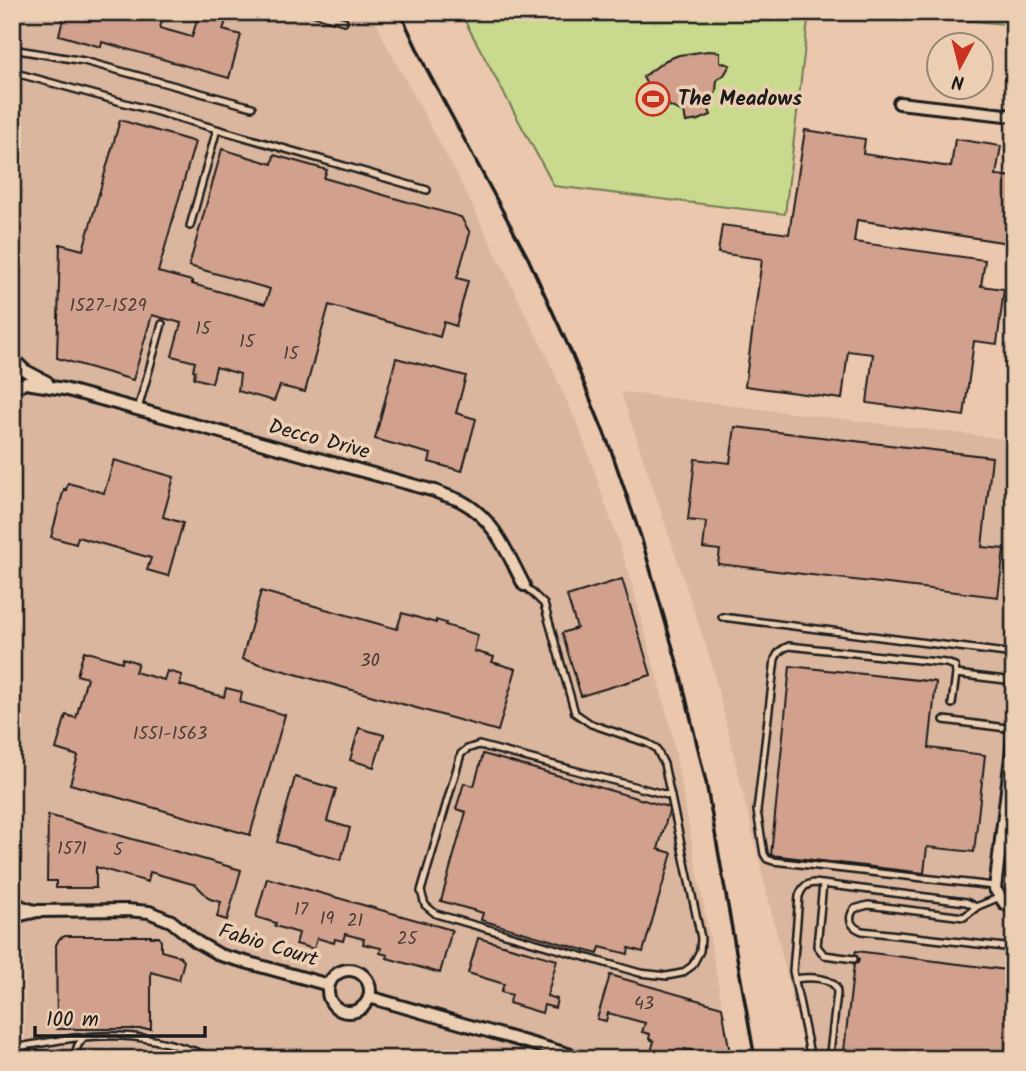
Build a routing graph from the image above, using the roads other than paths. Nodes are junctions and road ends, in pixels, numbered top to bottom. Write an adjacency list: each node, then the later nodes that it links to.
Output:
1 (313, 12): 2 (lane)
2 (344, 21)
3 (12, 49): 6 (lane)
4 (12, 72): 8 (lane)
5 (899, 103): 7 (street)
6 (252, 107)
7 (1014, 116)
8 (218, 128): 9 (lane); 10 (lane)
9 (427, 190)
10 (190, 226)
11 (162, 324): 15 (lane)
12 (12, 358): 14 (street, Decco Drive)
13 (12, 387): 14 (street, Decco Drive)
14 (64, 389): 15 (street, Decco Drive)
15 (138, 410): 16 (street, Decco Drive)
16 (524, 585): 24 (lane)
17 (722, 618): 18 (lane)
18 (1014, 653)
19 (956, 674): 20 (lane); 21 (lane); 26 (lane)
20 (1014, 681)
21 (952, 704)
22 (944, 720): 23 (lane)
23 (1014, 730): 26 (street)
24 (671, 796): 24 (lane)
25 (823, 884): 28 (lane); 33 (lane); 34 (lane)
26 (998, 891): 28 (lane); 29 (street)
27 (12, 898): 30 (street, Fabio Court)
28 (978, 906): 32 (lane)
29 (1014, 906)
30 (38, 911): 31 (street, Fabio Court); 35 (street, Fabio Court)
31 (12, 917)
32 (1014, 948)
33 (854, 959)
34 (795, 979): 44 (lane); 45 (lane)
35 (329, 985): 36 (street, Fabio Court); 36 (street, Fabio Court)
36 (369, 997): 43 (street)
37 (84, 1037): 38 (lane); 39 (lane); 40 (lane)
38 (12, 1048)
39 (194, 1051): 41 (lane); 42 (lane)
40 (73, 1059)
41 (192, 1059)
42 (218, 1059)
43 (586, 1059)
44 (811, 1059)
45 (827, 1059)

